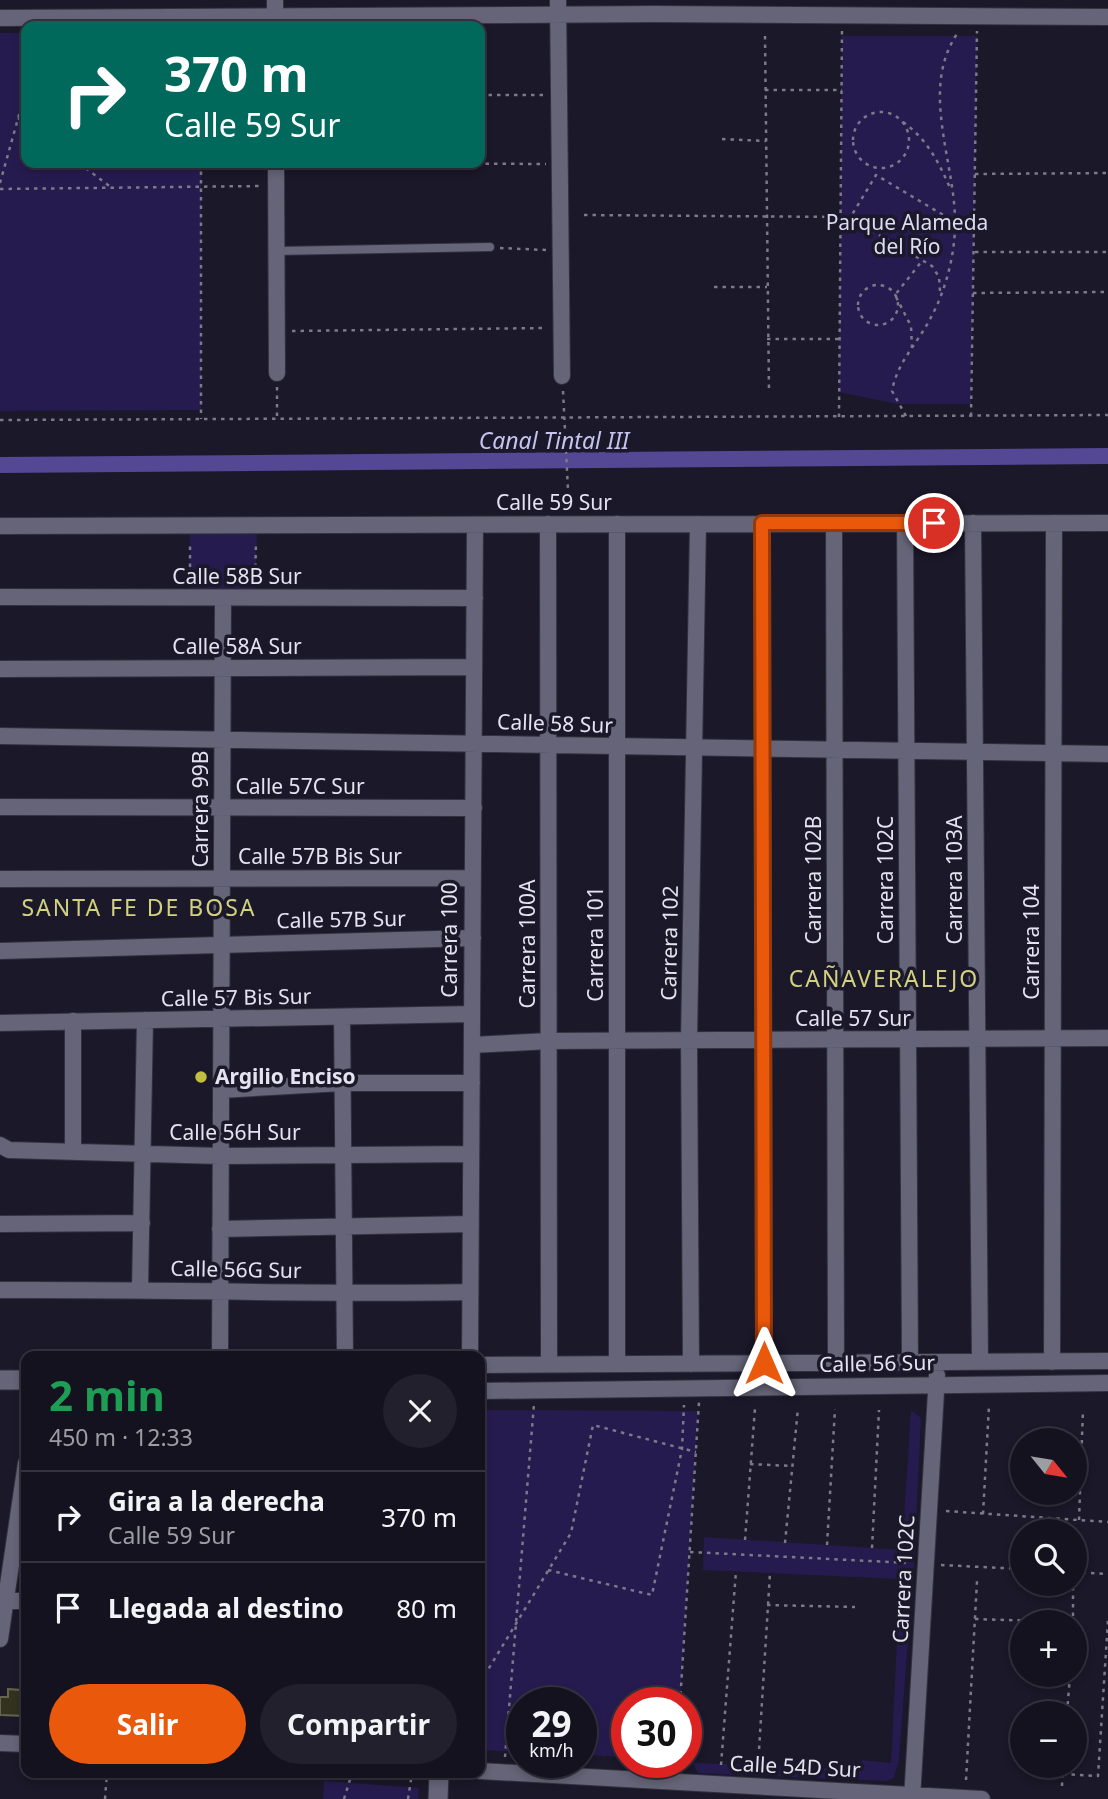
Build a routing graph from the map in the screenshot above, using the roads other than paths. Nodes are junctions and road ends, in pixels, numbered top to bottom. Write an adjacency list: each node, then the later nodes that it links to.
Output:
1 (558, 7): 2 (street); 3 (street); 9 (street)
2 (275, 14): 4 (street)
3 (1108, 17)
4 (0, 18)
5 (275, 168): 7 (street)
6 (489, 247): 7 (lane)
7 (276, 251): 8 (street)
8 (277, 373)
9 (562, 376)
10 (762, 523): 11 (street, Calle 59 Sur); 18 (street, Calle 59 Sur); 33 (street)
11 (834, 523): 12 (street, Calle 59 Sur); 34 (street, Carrera 102B)
12 (905, 523): 13 (street, Calle 59 Sur); 35 (street, Carrera 102C)
13 (973, 523): 14 (street, Calle 59 Sur); 36 (street, Carrera 103A)
14 (1054, 523): 15 (street, Calle 59 Sur); 37 (street, Carrera 104)
15 (1108, 523)
16 (548, 524): 17 (street, Calle 59 Sur); 19 (street, Calle 59 Sur); 30 (street, Carrera 100A)
17 (617, 524): 18 (street, Calle 59 Sur); 31 (street, Carrera 101)
18 (698, 524): 32 (street, Carrera 102)
19 (475, 525): 20 (street, Calle 59 Sur); 23 (street, Carrera 100)
20 (0, 526)
21 (0, 597): 22 (street, Calle 58B Sur)
22 (223, 598): 23 (street, Calle 58B Sur); 24 (street, Carrera 99B)
23 (475, 598): 25 (street, Carrera 100)
24 (222, 667): 25 (street, Calle 58A Sur); 26 (street, Calle 58A Sur); 28 (street, Carrera 99B)
25 (474, 667): 29 (street, Carrera 100)
26 (0, 669)
27 (0, 736): 28 (street, Calle 58 Sur)
28 (222, 737): 29 (street, Calle 58 Sur); 40 (street, Carrera 99B)
29 (474, 743): 30 (street, Calle 58 Sur); 41 (street, Carrera 100)
30 (548, 747): 31 (street, Calle 58 Sur); 61 (street, Carrera 100A)
31 (617, 747): 32 (street, Calle 58 Sur); 62 (street, Carrera 101)
32 (695, 748): 33 (street, Calle 58 Sur); 58 (street, Carrera 102)
33 (762, 750): 34 (street, Calle 58 Sur); 59 (street)
34 (835, 750): 35 (street, Calle 58 Sur); 60 (street, Carrera 102B)
35 (906, 751): 36 (street, Calle 58 Sur); 56 (street, Carrera 102C)
36 (975, 752): 37 (street, Calle 58 Sur); 57 (street, Carrera 103A)
37 (1053, 753): 38 (street, Calle 58 Sur); 54 (street, Carrera 104)
38 (1108, 754)
39 (0, 807): 40 (street, Calle 57C Sur)
40 (222, 808): 41 (street, Calle 57C Sur); 44 (street, Carrera 99B)
41 (474, 808): 42 (street, Carrera 100)
42 (473, 878): 44 (street, Calle 57B Bis Sur); 45 (street, Carrera 100)
43 (0, 879): 44 (street, Calle 57B Bis Sur)
44 (222, 879): 46 (street, Carrera 99B)
45 (473, 938): 46 (street, Calle 57B Sur); 48 (street, Carrera 100)
46 (221, 944): 47 (street, Calle 57B Sur); 50 (street, Carrera 99B)
47 (0, 951)
48 (472, 1014): 49 (street, Calle 57 Bis Sur); 63 (street, Carrera 100)
49 (342, 1017): 50 (street, Calle 57 Bis Sur); 64 (street)
50 (221, 1019): 51 (street, Calle 57 Bis Sur); 66 (street, Carrera 99B)
51 (145, 1020): 52 (street, Calle 57 Bis Sur); 69 (street)
52 (73, 1021): 53 (street, Calle 57 Bis Sur); 68 (street)
53 (0, 1023)
54 (1053, 1038): 55 (street, Calle 57 Sur); 57 (street, Calle 57 Sur); 90 (street, Carrera 104)
55 (1108, 1038)
56 (908, 1039): 57 (street, Calle 57 Sur); 60 (street, Calle 57 Sur); 87 (street, Carrera 102C)
57 (978, 1039): 89 (street, Carrera 103A)
58 (689, 1040): 59 (street, Calle 57 Sur); 62 (street, Calle 57 Sur); 95 (street, Carrera 102)
59 (763, 1040): 60 (street, Calle 57 Sur); 91 (street)
60 (835, 1040): 92 (street, Carrera 102B)
61 (549, 1041): 62 (street, Calle 57 Sur); 63 (street, Calle 57 Sur); 93 (street, Carrera 100A)
62 (617, 1041): 94 (street, Carrera 101)
63 (472, 1045): 65 (street, Carrera 100)
64 (342, 1083): 65 (street); 66 (street); 70 (street)
65 (472, 1083): 71 (street, Carrera 100)
66 (221, 1090): 72 (street, Carrera 99B)
67 (0, 1145): 68 (street, Calle 56H Sur)
68 (72, 1152): 69 (street, Calle 56H Sur)
69 (144, 1153): 72 (street, Calle 56H Sur); 73 (street)
70 (343, 1154): 71 (street, Calle 56H Sur); 72 (street, Calle 56H Sur); 76 (street)
71 (471, 1154): 75 (street, Carrera 100)
72 (220, 1156): 77 (street, Carrera 99B)
73 (142, 1223): 74 (street); 78 (street)
74 (0, 1224)
75 (471, 1224): 76 (street); 81 (street, Carrera 100)
76 (344, 1227): 77 (street); 82 (street)
77 (220, 1229): 80 (street, Carrera 99B)
78 (140, 1289): 79 (street, Calle 56G Sur); 80 (street, Calle 56G Sur)
79 (0, 1290)
80 (220, 1290): 82 (street, Calle 56G Sur); 83 (street, Carrera 99B)
81 (470, 1292): 82 (street, Calle 56G Sur); 85 (street, Carrera 100)
82 (344, 1294): 84 (street)
83 (220, 1351)
84 (345, 1351)
85 (470, 1351)
86 (1108, 1361): 90 (street, Calle 56 Sur)
87 (910, 1362): 88 (street, Calle 56 Sur); 92 (street, Calle 56 Sur)
88 (938, 1362): 89 (street, Calle 56 Sur); 100 (street, Carrera 102C)
89 (980, 1362): 90 (street, Calle 56 Sur)
90 (1052, 1362)
91 (764, 1363): 92 (street, Calle 56 Sur); 95 (street, Calle 56 Sur)
92 (836, 1363)
93 (549, 1364): 94 (street, Calle 56 Sur); 96 (street, Calle 56 Sur)
94 (617, 1364): 95 (street, Calle 56 Sur)
95 (691, 1364)
96 (485, 1365)
97 (0, 1380): 98 (street)
98 (21, 1380)
99 (1108, 1383): 100 (street, Calle 56 Sur)
100 (937, 1384): 101 (street, Calle 56 Sur); 110 (street, Carrera 102C)
101 (485, 1391)
102 (21, 1493): 103 (street)
103 (3, 1601): 104 (street); 105 (street)
104 (21, 1601)
105 (0, 1639)
106 (0, 1743): 107 (street)
107 (21, 1744)
108 (485, 1771): 110 (street, Calle 54D Sur)
109 (439, 1778): 111 (street)
110 (912, 1797): 112 (street, Calle 54D Sur)
111 (438, 1799)
112 (982, 1799)

